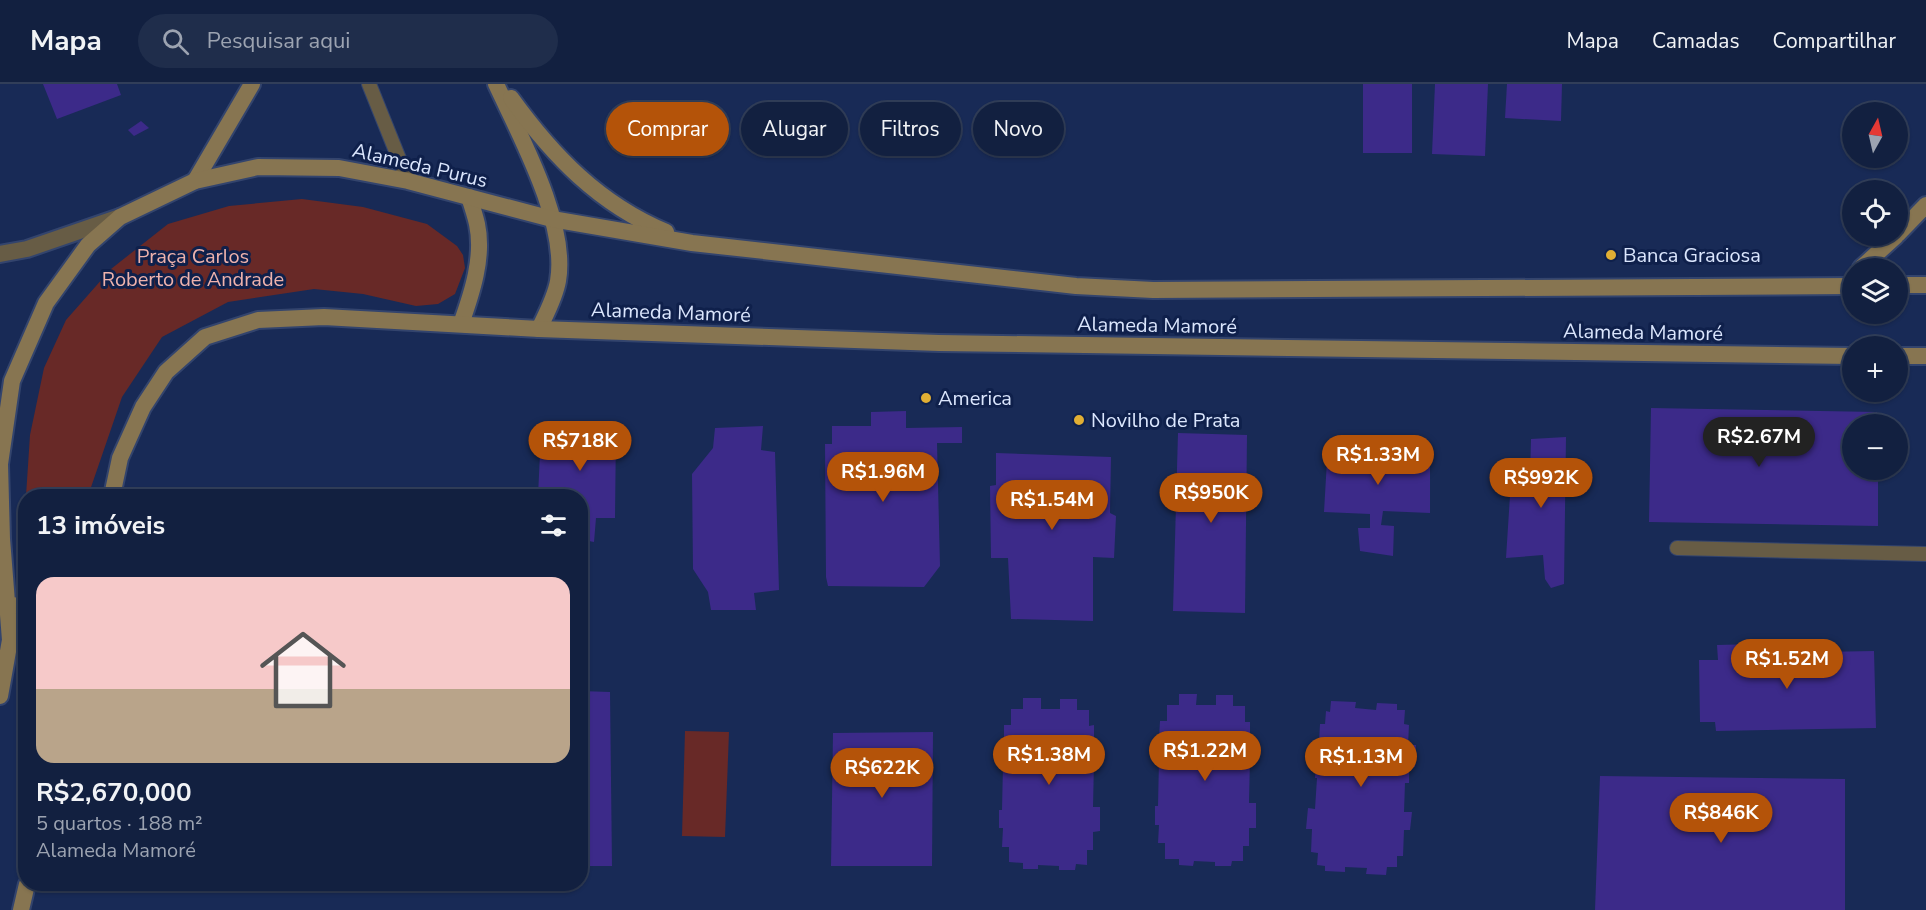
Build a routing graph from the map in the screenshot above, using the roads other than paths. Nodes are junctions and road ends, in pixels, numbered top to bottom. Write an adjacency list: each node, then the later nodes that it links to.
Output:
1 (252, 84): 6 (main road)
2 (369, 84): 5 (lane)
3 (496, 84): 10 (main road)
4 (501, 84): 12 (main road)
5 (408, 181): 6 (main road, Alameda Purus); 7 (main road, Alameda Purus)
6 (195, 182): 9 (main road, Alameda Purus)
7 (469, 197): 10 (main road, Alameda Purus); 21 (main road)
8 (1926, 205): 11 (main road)
9 (120, 217): 15 (street); 27 (main road, Alameda Purus)
10 (552, 219): 12 (main road, Alameda Purus); 22 (main road)
11 (1908, 224)
12 (692, 243): 18 (main road, Alameda Mamoré)
13 (0, 246): 15 (street)
14 (1885, 246): 17 (main road)
15 (27, 249): 16 (street)
16 (0, 254)
17 (1872, 258)
18 (1842, 283)
19 (1908, 285): 20 (main road)
20 (1926, 285)
21 (461, 324): 22 (main road, Alameda Mamoré); 26 (main road)
22 (539, 329): 23 (main road, Alameda Mamoré)
23 (1842, 356)
24 (1908, 356): 25 (main road)
25 (1926, 356)
26 (113, 489)
27 (1, 537): 30 (main road, Alameda Purus)
28 (1677, 548): 29 (lane)
29 (1926, 554)
30 (8, 605): 31 (main road); 32 (main road, Alameda Purus)
31 (18, 606)
32 (0, 696)
33 (25, 891): 34 (main road)
34 (21, 910)

